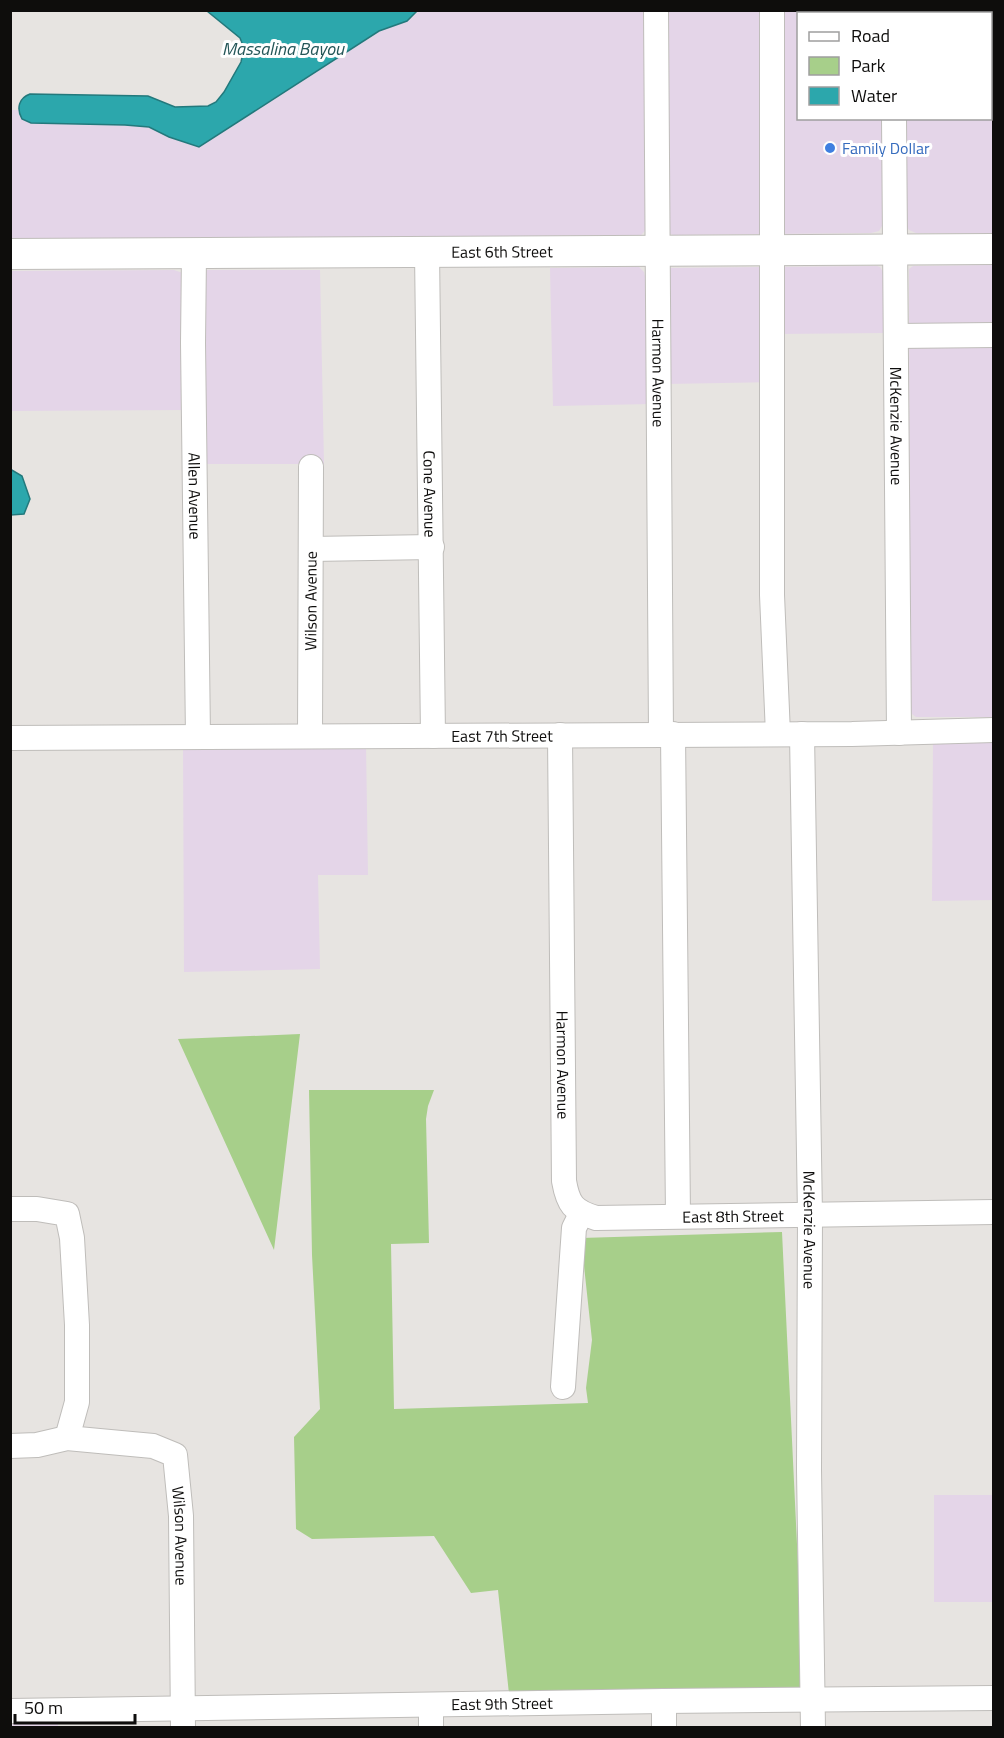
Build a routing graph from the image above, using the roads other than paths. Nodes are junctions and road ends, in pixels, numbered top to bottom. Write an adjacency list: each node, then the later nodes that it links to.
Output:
1 (656, 10): 7 (street, Harmon Avenue)
2 (772, 10): 5 (street, McKenzie Avenue)
3 (894, 120): 6 (street, McKenzie Avenue)
4 (993, 249): 6 (main road, East 6th Street)
5 (772, 250): 6 (main road, East 6th Street); 7 (main road, East 6th Street); 19 (street, McKenzie Avenue)
6 (896, 250): 12 (street, McKenzie Avenue)
7 (657, 251): 8 (main road, East 6th Street); 18 (street, Harmon Avenue)
8 (427, 252): 10 (main road, East 6th Street); 14 (street, Cone Avenue)
9 (10, 254): 10 (main road, East 6th Street)
10 (195, 254): 21 (street, Allen Avenue)
11 (993, 335): 12 (street)
12 (897, 336): 17 (street, McKenzie Avenue)
13 (311, 466): 15 (street, Wilson Avenue)
14 (432, 547): 15 (street); 23 (street, Cone Avenue)
15 (311, 549): 22 (street, Wilson Avenue)
16 (993, 730): 17 (street, East 7th Street)
17 (899, 732): 19 (street, East 7th Street)
18 (667, 734): 19 (street, East 7th Street); 20 (street, East 7th Street); 29 (street, Harmon Avenue)
19 (790, 734): 28 (street, McKenzie Avenue)
20 (560, 735): 23 (street, East 7th Street); 27 (street, Harmon Avenue)
21 (198, 736): 22 (street, East 7th Street); 24 (street, East 7th Street)
22 (310, 736): 23 (street, East 7th Street)
23 (433, 736)
24 (10, 738)
25 (10, 1209): 31 (street)
26 (993, 1212): 28 (street, East 8th Street)
27 (581, 1214): 29 (street, East 8th Street); 30 (street)
28 (810, 1215): 29 (street, East 8th Street); 34 (street, McKenzie Avenue)
29 (678, 1216)
30 (563, 1387)
31 (67, 1438): 32 (street); 38 (street, Wilson Avenue)
32 (10, 1446)
33 (993, 1698): 34 (street, East 9th Street)
34 (813, 1699): 35 (street, East 9th Street); 40 (street, McKenzie Avenue)
35 (664, 1701): 37 (street, East 9th Street); 39 (street)
36 (10, 1711): 38 (street, East 9th Street)
37 (431, 1716): 38 (street, East 9th Street)
38 (183, 1718)
39 (664, 1728)
40 (813, 1728)

